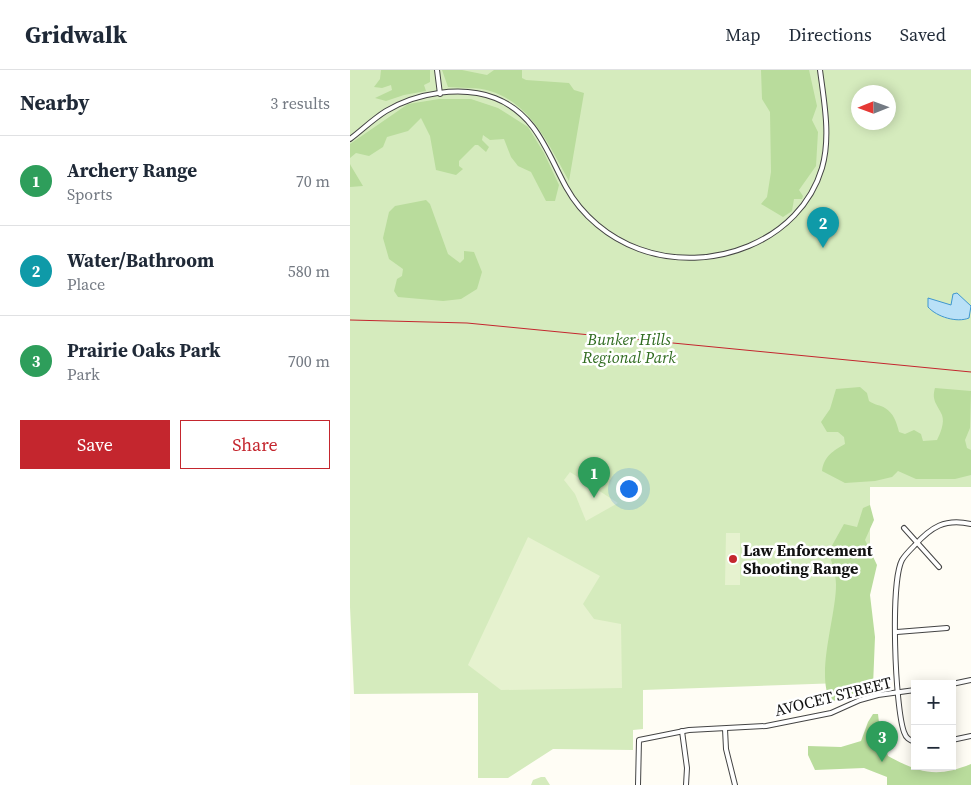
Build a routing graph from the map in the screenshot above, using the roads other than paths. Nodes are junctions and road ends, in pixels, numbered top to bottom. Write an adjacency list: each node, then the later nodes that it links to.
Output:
1 (437, 70): 3 (street)
2 (820, 70): 3 (street)
3 (440, 94): 4 (street)
4 (350, 139)
5 (971, 524): 7 (street)
6 (904, 528): 7 (street)
7 (918, 542): 8 (street); 10 (street)
8 (939, 567)
9 (947, 628): 10 (street)
10 (896, 632): 14 (street)
11 (971, 680): 12 (street)
12 (956, 683)
13 (911, 690): 14 (street, AVOCET STREET)
14 (898, 692): 15 (street, AVOCET STREET); 19 (street)
15 (725, 729): 16 (street, AVOCET STREET); 22 (street)
16 (682, 731): 20 (street, AVOCET STREET); 21 (street)
17 (971, 736): 18 (street)
18 (956, 739)
19 (911, 740)
20 (638, 785)
21 (686, 785)
22 (735, 785)

